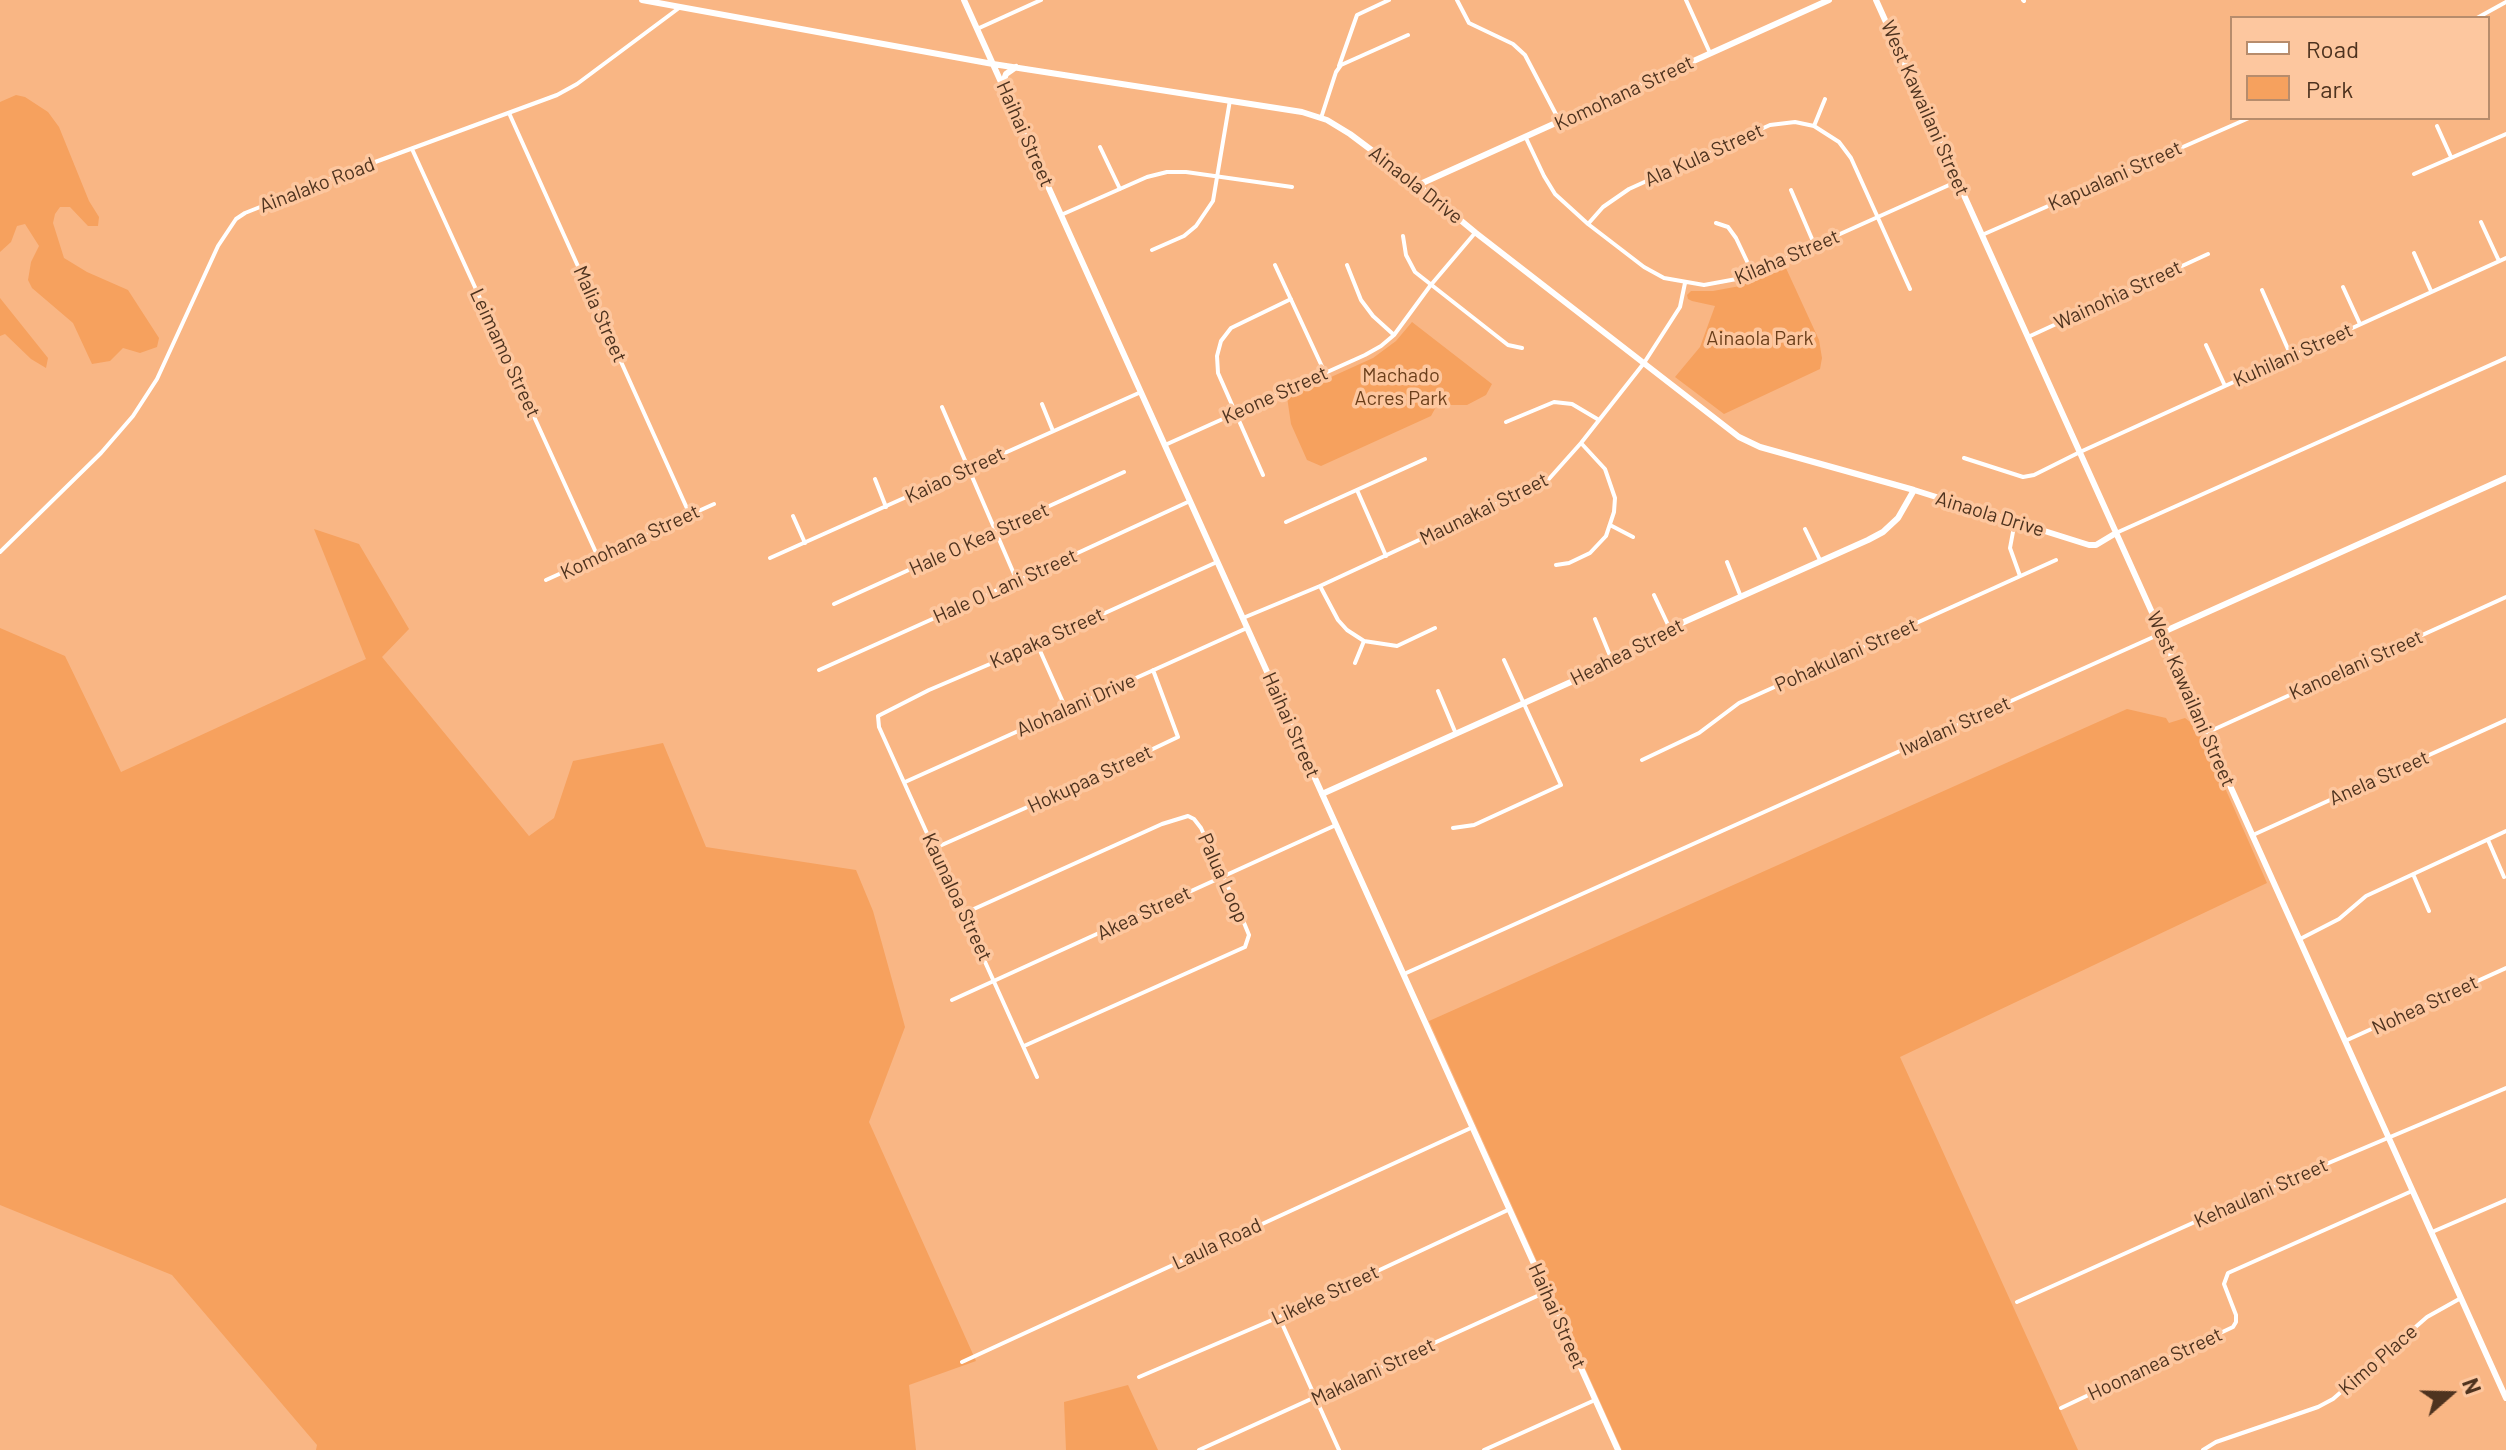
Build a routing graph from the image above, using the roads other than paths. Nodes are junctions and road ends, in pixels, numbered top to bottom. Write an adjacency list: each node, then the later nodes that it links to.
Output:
1 (642, 0): 10 (street, Ainaola Drive)
2 (964, 0): 12 (street, Haihai Street)
3 (1041, 0): 12 (street)
4 (1389, 0): 17 (street)
5 (1457, 0): 24 (street)
6 (1686, 0): 14 (street)
7 (1829, 0): 14 (street, Komohana Street)
8 (1876, 0): 34 (street, West Kawailani Street)
9 (2506, 2): 11 (street)
10 (679, 8): 15 (street, Ainaola Drive); 21 (street, Ainalako Road)
11 (2481, 16)
12 (977, 29): 15 (street, Haihai Street)
13 (1408, 35): 17 (street)
14 (1710, 53): 24 (street, Komohana Street)
15 (993, 64): 16 (street, Ainaola Drive); 18 (street, Haihai Street)
16 (1016, 67): 18 (street); 20 (street, Ainaola Drive)
17 (1339, 69): 22 (street)
18 (1002, 85): 39 (street, Haihai Street)
19 (1825, 99): 25 (street)
20 (1230, 100): 22 (street, Ainaola Drive); 33 (street)
21 (509, 113): 30 (street, Ainalako Road); 95 (street, Malia Street)
22 (1321, 118): 35 (street, Ainaola Drive)
23 (2244, 120): 45 (street, Kapualani Street)
24 (1560, 122): 28 (street, Komohana Street)
25 (1814, 126): 40 (street); 43 (street, Ala Kula Street)
26 (2437, 126): 31 (street)
27 (2506, 134): 31 (street)
28 (1526, 138): 35 (street, Komohana Street); 43 (street, Kilaha Street)
29 (1100, 147): 37 (street)
30 (412, 149): 105 (street, Ainalako Road); 107 (street, Leimamo Street)
31 (2451, 157): 32 (street)
32 (2414, 174)
33 (1218, 177): 36 (street); 37 (street); 48 (street)
34 (1958, 181): 40 (street, Kilaha Street); 45 (street, West Kawailani Street)
35 (1418, 185): 44 (street, Ainaola Drive)
36 (1292, 187)
37 (1120, 189): 39 (street)
38 (1791, 190): 47 (street)
39 (1061, 215): 73 (street, Haihai Street)
40 (1878, 218): 47 (street, Kilaha Street); 59 (street)
41 (2481, 222): 52 (street)
42 (1716, 223): 55 (street)
43 (1588, 224): 56 (street, Kilaha Street)
44 (1476, 233): 57 (street, Keone Street); 70 (street, Ainaola Drive)
45 (1982, 235): 65 (street, West Kawailani Street)
46 (1403, 236): 57 (street)
47 (1815, 246): 55 (street, Kilaha Street)
48 (1152, 250)
49 (2414, 253): 61 (street)
50 (2208, 254): 65 (street, Wainohia Street)
51 (2506, 258): 52 (street, Kuhilani Street)
52 (2499, 261): 61 (street, Kuhilani Street)
53 (1275, 265): 62 (street)
54 (1347, 265): 64 (street)
55 (1753, 274): 56 (street, Kilaha Street)
56 (1685, 283): 70 (street, Maunakai Street)
57 (1430, 286): 64 (street, Keone Street); 67 (street)
58 (2343, 287): 63 (street)
59 (1910, 289)
60 (2262, 290): 68 (street)
61 (2431, 291): 63 (street, Kuhilani Street)
62 (1291, 299): 71 (street); 76 (street)
63 (2360, 324): 68 (street, Kuhilani Street)
64 (1394, 335): 71 (street, Keone Street)
65 (2028, 337): 82 (street, West Kawailani Street)
66 (2206, 345): 72 (street)
67 (1522, 348)
68 (2291, 356): 72 (street, Kuhilani Street)
69 (2506, 358): 102 (street)
70 (1644, 363): 77 (street, Maunakai Street); 91 (street, Ainaola Drive)
71 (1325, 373): 76 (street, Keone Street)
72 (2225, 386): 82 (street, Kuhilani Street)
73 (1141, 392): 79 (street, Kaiao Street); 81 (street, Haihai Street)
74 (1042, 404): 79 (street)
75 (942, 407): 85 (street)
76 (1235, 413): 81 (street, Keone Street); 87 (street)
77 (1599, 420): 78 (street); 80 (street, Maunakai Street)
78 (1506, 422)
79 (1053, 431): 85 (street, Kaiao Street)
80 (1581, 443): 99 (street); 106 (street, Maunakai Street)
81 (1165, 445): 92 (street, Haihai Street)
82 (2080, 452): 83 (street, Kuhilani Street); 102 (street, West Kawailani Street)
83 (1964, 458)
84 (1425, 459): 90 (street)
85 (970, 469): 94 (street, Kaiao Street); 101 (street)
86 (1124, 472): 101 (street, Hale O Kea Street)
87 (1263, 475)
88 (2506, 478): 127 (street, Iwalani Street)
89 (875, 479): 94 (street)
90 (1357, 490): 98 (street); 106 (street)
91 (1914, 490): 97 (street, Ainaola Drive); 112 (street, Heahea Street)
92 (1190, 501): 110 (street, Haihai Street); 116 (street, Hale O Lani Street)
93 (714, 504): 95 (street, Komohana Street)
94 (886, 507): 104 (street, Kaiao Street)
95 (690, 515): 107 (street, Komohana Street)
96 (793, 516): 104 (street)
97 (2015, 521): 102 (street, Ainaola Drive); 114 (street)
98 (1286, 522)
99 (1610, 525): 103 (street); 113 (street)
100 (1805, 529): 112 (street)
101 (997, 531): 116 (street); 121 (street, Hale O Kea Street)
102 (2116, 533): 127 (street, West Kawailani Street)
103 (1633, 537)
104 (805, 543): 108 (street, Kaiao Street)
105 (0, 552)
106 (1386, 556): 117 (street, Maunakai Street)
107 (598, 557): 115 (street, Komohana Street)
108 (770, 558)
109 (2056, 560): 114 (street, Pohakulani Street)
110 (1217, 562): 122 (street, Haihai Street); 129 (street, Kapaka Street)
111 (1727, 562): 119 (street)
112 (1821, 562): 119 (street, Heahea Street)
113 (1556, 565)
114 (2020, 576): 142 (street, Pohakulani Street)
115 (546, 580)
116 (1017, 581): 133 (street, Hale O Lani Street)
117 (1320, 586): 122 (street, Maunakai Street); 128 (street)
118 (1654, 595): 126 (street)
119 (1741, 597): 126 (street, Heahea Street)
120 (2506, 597): 140 (street, Kanoelani Street)
121 (834, 604)
122 (1243, 618): 124 (street, Haihai Street)
123 (1595, 619): 132 (street)
124 (1247, 628): 134 (street, Alohalani Drive); 144 (street, Haihai Street)
125 (1435, 628): 128 (street)
126 (1670, 629): 132 (street, Heahea Street)
127 (2161, 633): 140 (street, West Kawailani Street); 158 (street, Iwalani Street)
128 (1364, 641): 131 (street)
129 (1037, 644): 137 (street); 138 (street, Kapaka Street)
130 (1504, 660): 136 (street)
131 (1355, 663)
132 (1613, 663): 136 (street, Heahea Street)
133 (819, 670)
134 (1153, 670): 137 (street, Alohalani Drive); 150 (street, Hokupaa Street)
135 (1438, 691): 141 (street)
136 (1524, 703): 141 (street, Heahea Street); 146 (street)
137 (1066, 709): 143 (street, Alohalani Drive)
138 (878, 716): 143 (street, Kaunaloa Street)
139 (2506, 720): 148 (street, Anela Street)
140 (2206, 733): 148 (street, West Kawailani Street)
141 (1456, 734): 144 (street, Heahea Street)
142 (1642, 760)
143 (905, 782): 150 (street, Kaunaloa Street)
144 (1322, 794): 145 (street, Haihai Street)
145 (1336, 825): 152 (street, Akea Street); 158 (street, Haihai Street)
146 (1453, 828)
147 (2506, 831): 149 (street)
148 (2252, 835): 156 (street, West Kawailani Street)
149 (2488, 840): 151 (street); 153 (street)
150 (935, 848): 155 (street, Kaunaloa Street)
151 (2413, 874): 154 (street); 156 (street)
152 (1223, 876): 155 (street, Palua Loop); 159 (street, Akea Street); 162 (street, Palua Loop)
153 (2504, 877)
154 (2429, 911)
155 (965, 913): 159 (street, Kaunaloa Street)
156 (2299, 939): 161 (street, West Kawailani Street)
157 (2506, 968): 161 (street, Nohea Street)
158 (1404, 974): 165 (street, Haihai Street)
159 (995, 980): 160 (street, Akea Street); 162 (street, Kaunaloa Street)
160 (952, 1000)
161 (2345, 1041): 166 (street, West Kawailani Street)
162 (1024, 1046): 163 (street, Kaunaloa Street)
163 (1037, 1077)
164 (2506, 1088): 166 (street, Kehaulani Street)
165 (1473, 1127): 169 (street, Haihai Street); 175 (street, Laula Road)
166 (2388, 1137): 167 (street, West Kawailani Street); 173 (street, Kehaulani Street)
167 (2412, 1191): 170 (street, West Kawailani Street); 180 (street, Hoonanea Street)
168 (2506, 1200): 170 (street)
169 (1510, 1209): 171 (street, Haihai Street); 174 (street, Likeke Street)
170 (2432, 1232): 172 (street, West Kawailani Street)
171 (1546, 1292): 178 (street, Makalani Street); 179 (street, Haihai Street)
172 (2461, 1298): 177 (street, West Kawailani Street); 185 (street, Kimo Place)
173 (2017, 1302)
174 (1279, 1317): 176 (street, Likeke Street); 178 (street)
175 (962, 1362)
176 (1139, 1377)
177 (2506, 1398)
178 (1316, 1399): 181 (street, Makalani Street); 182 (street)
179 (1595, 1400): 183 (street); 184 (street, Haihai Street)
180 (2061, 1408)
181 (1199, 1450)
182 (1339, 1450)
183 (1484, 1450)
184 (1618, 1450)
185 (2203, 1450)

